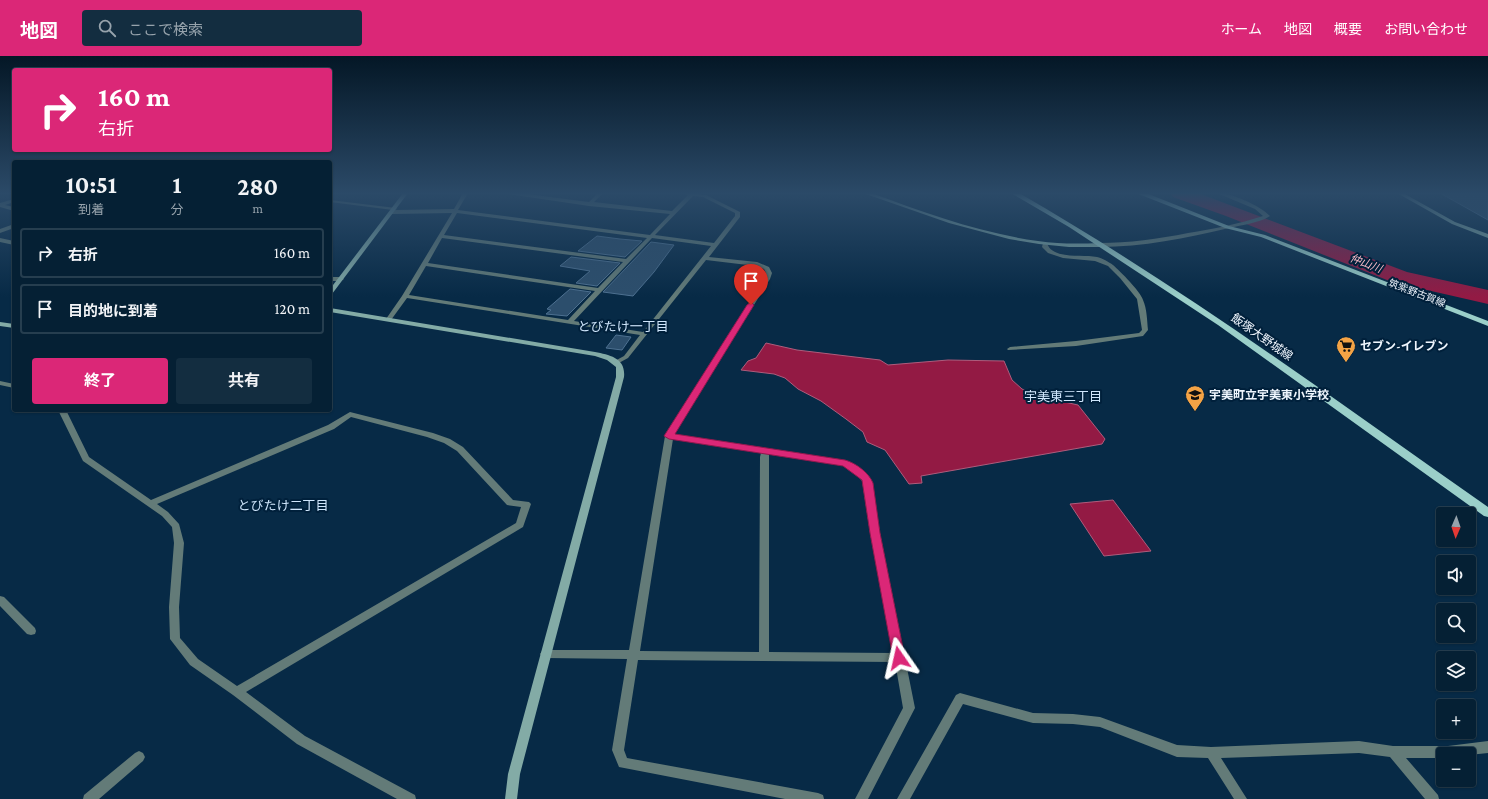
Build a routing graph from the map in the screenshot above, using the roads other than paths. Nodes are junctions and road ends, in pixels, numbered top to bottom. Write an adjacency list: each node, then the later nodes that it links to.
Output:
1 (380, 228): 24 (street)
2 (445, 228): 12 (street)
3 (585, 228): 13 (street)
4 (659, 228): 13 (street)
5 (729, 228): 18 (street)
6 (970, 228): 17 (street)
7 (1073, 228): 19 (main road, 飯塚大野城線)
8 (1224, 228): 19 (street)
9 (1228, 228): 34 (main road, 筑紫野古賀線)
10 (1230, 228): 32 (main road, 筑紫野古賀線)
11 (1464, 228): 14 (street)
12 (440, 236): 21 (street); 22 (street)
13 (651, 236): 18 (street); 21 (street)
14 (1488, 236)
15 (0, 240): 16 (street)
16 (12, 243)
17 (1045, 244): 19 (street); 36 (street)
18 (716, 245): 20 (street)
19 (1099, 245): 44 (main road, 飯塚大野城線)
20 (706, 258): 35 (street); 41 (street)
21 (628, 261): 26 (street)
22 (424, 264): 26 (street); 27 (street)
23 (332, 279): 24 (street)
24 (341, 279): 25 (street)
25 (332, 290)
26 (599, 290): 30 (street)
27 (405, 296): 29 (street); 30 (street)
28 (332, 310): 29 (street)
29 (389, 319): 37 (street)
30 (570, 321): 35 (street)
31 (0, 324): 33 (street)
32 (1488, 324)
33 (12, 326)
34 (1488, 331)
35 (645, 334): 37 (street)
36 (1010, 349)
37 (617, 362): 47 (street)
38 (0, 383): 39 (street)
39 (12, 386)
40 (63, 412): 43 (street)
41 (669, 436): 42 (street); 48 (street)
42 (766, 451): 49 (street); 50 (street)
43 (150, 504): 51 (street); 51 (street)
44 (1488, 513)
45 (0, 600): 46 (street)
46 (31, 631)
47 (546, 654): 48 (street); 58 (street)
48 (633, 656): 49 (street); 59 (street)
49 (764, 657): 50 (street)
50 (899, 658): 60 (street)
51 (236, 692): 57 (street)
52 (1488, 747): 53 (street)
53 (1393, 752): 54 (street); 63 (street)
54 (1210, 753): 61 (street); 62 (street)
55 (139, 757): 56 (street)
56 (89, 799)
57 (410, 799)
58 (511, 799)
59 (818, 799)
60 (861, 799)
61 (903, 799)
62 (1241, 799)
63 (1433, 799)

